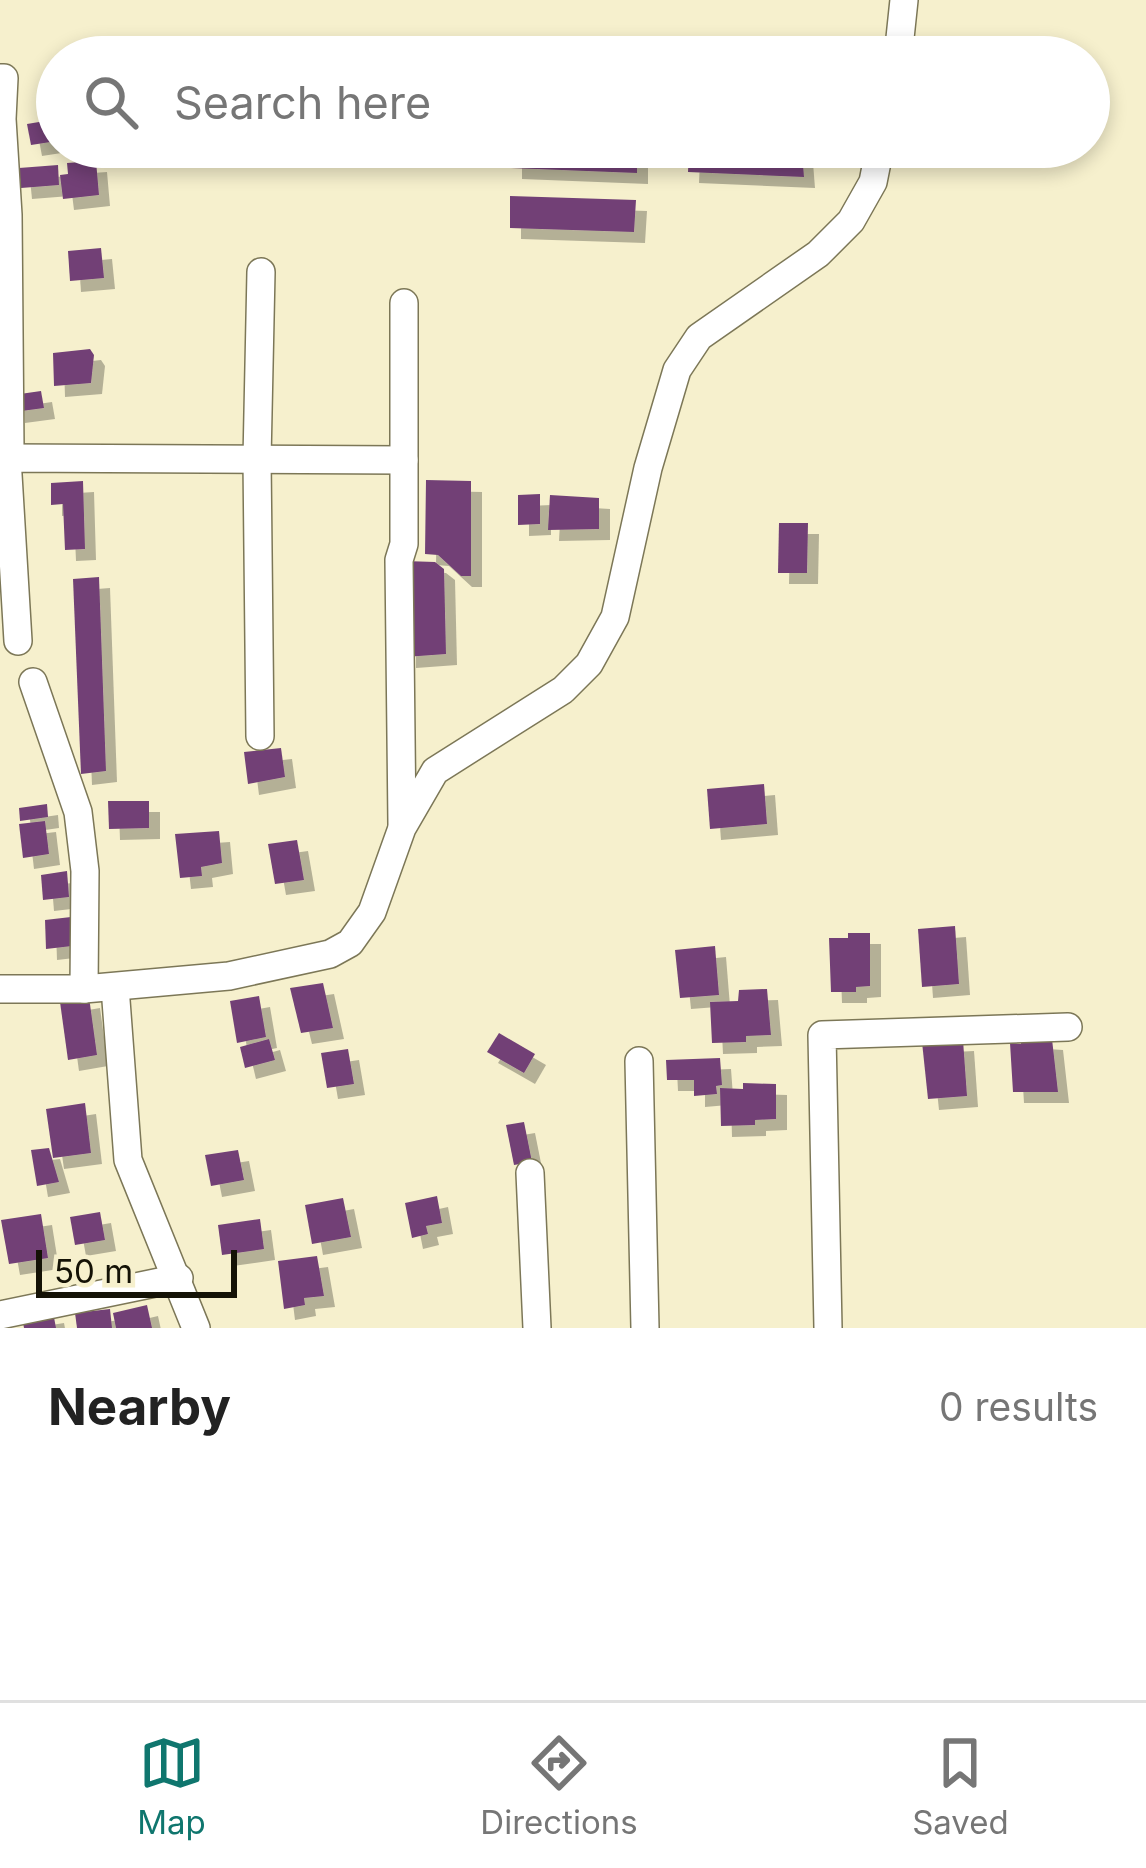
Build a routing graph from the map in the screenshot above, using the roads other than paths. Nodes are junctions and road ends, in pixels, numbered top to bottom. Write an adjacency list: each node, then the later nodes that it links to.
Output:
1 (904, 0): 2 (street)
2 (900, 36)
3 (0, 78): 9 (street)
4 (876, 168): 13 (street)
5 (261, 272): 7 (street)
6 (404, 303): 8 (street)
7 (257, 459): 8 (street); 9 (street); 12 (street)
8 (404, 460): 13 (street)
9 (3, 462): 10 (street)
10 (18, 641)
11 (33, 682): 15 (street)
12 (260, 736)
13 (402, 828): 14 (street)
14 (115, 987): 15 (street); 20 (street)
15 (84, 988): 16 (street)
16 (0, 989)
17 (1068, 1027): 25 (street)
18 (639, 1061): 24 (street)
19 (530, 1173): 23 (street)
20 (178, 1278): 21 (street); 22 (street)
21 (0, 1315)
22 (196, 1328)
23 (537, 1328)
24 (645, 1328)
25 (828, 1328)

